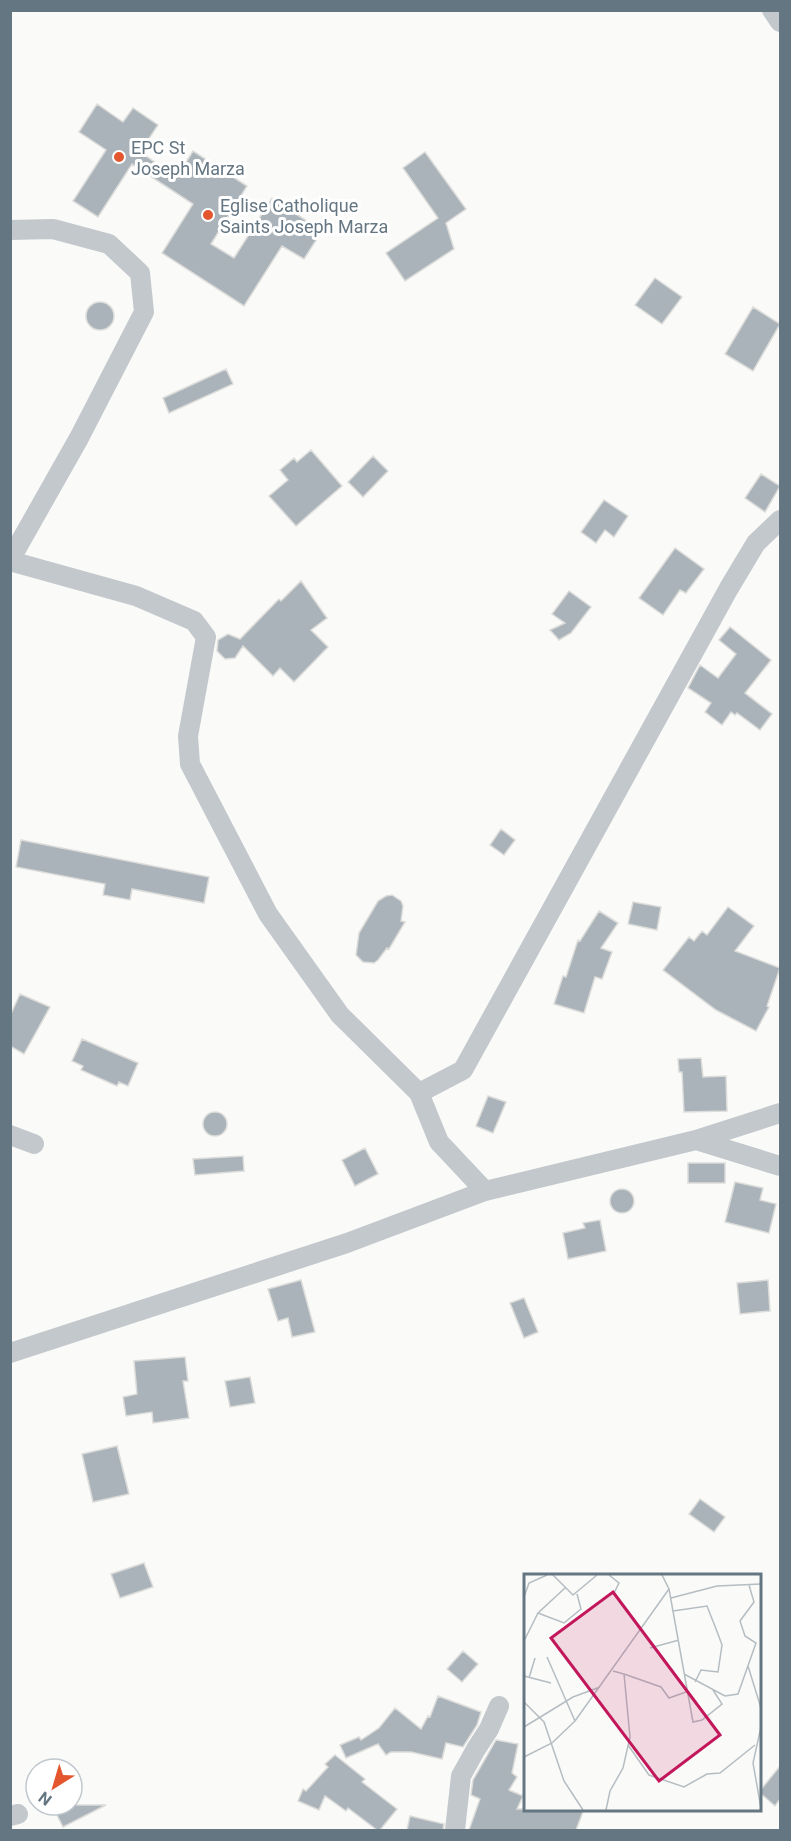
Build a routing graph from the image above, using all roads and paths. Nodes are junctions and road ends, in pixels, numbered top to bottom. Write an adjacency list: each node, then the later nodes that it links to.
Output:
1 (771, 10): 2 (street)
2 (780, 22)
3 (10, 230): 5 (street)
4 (780, 520): 6 (street)
5 (10, 560): 6 (street)
6 (419, 1093): 12 (street)
7 (780, 1113): 9 (street)
8 (10, 1136): 10 (street)
9 (696, 1140): 11 (street); 12 (street)
10 (34, 1144)
11 (780, 1166)
12 (485, 1191): 13 (street)
13 (10, 1353)
14 (499, 1706): 15 (street)
15 (455, 1830)

